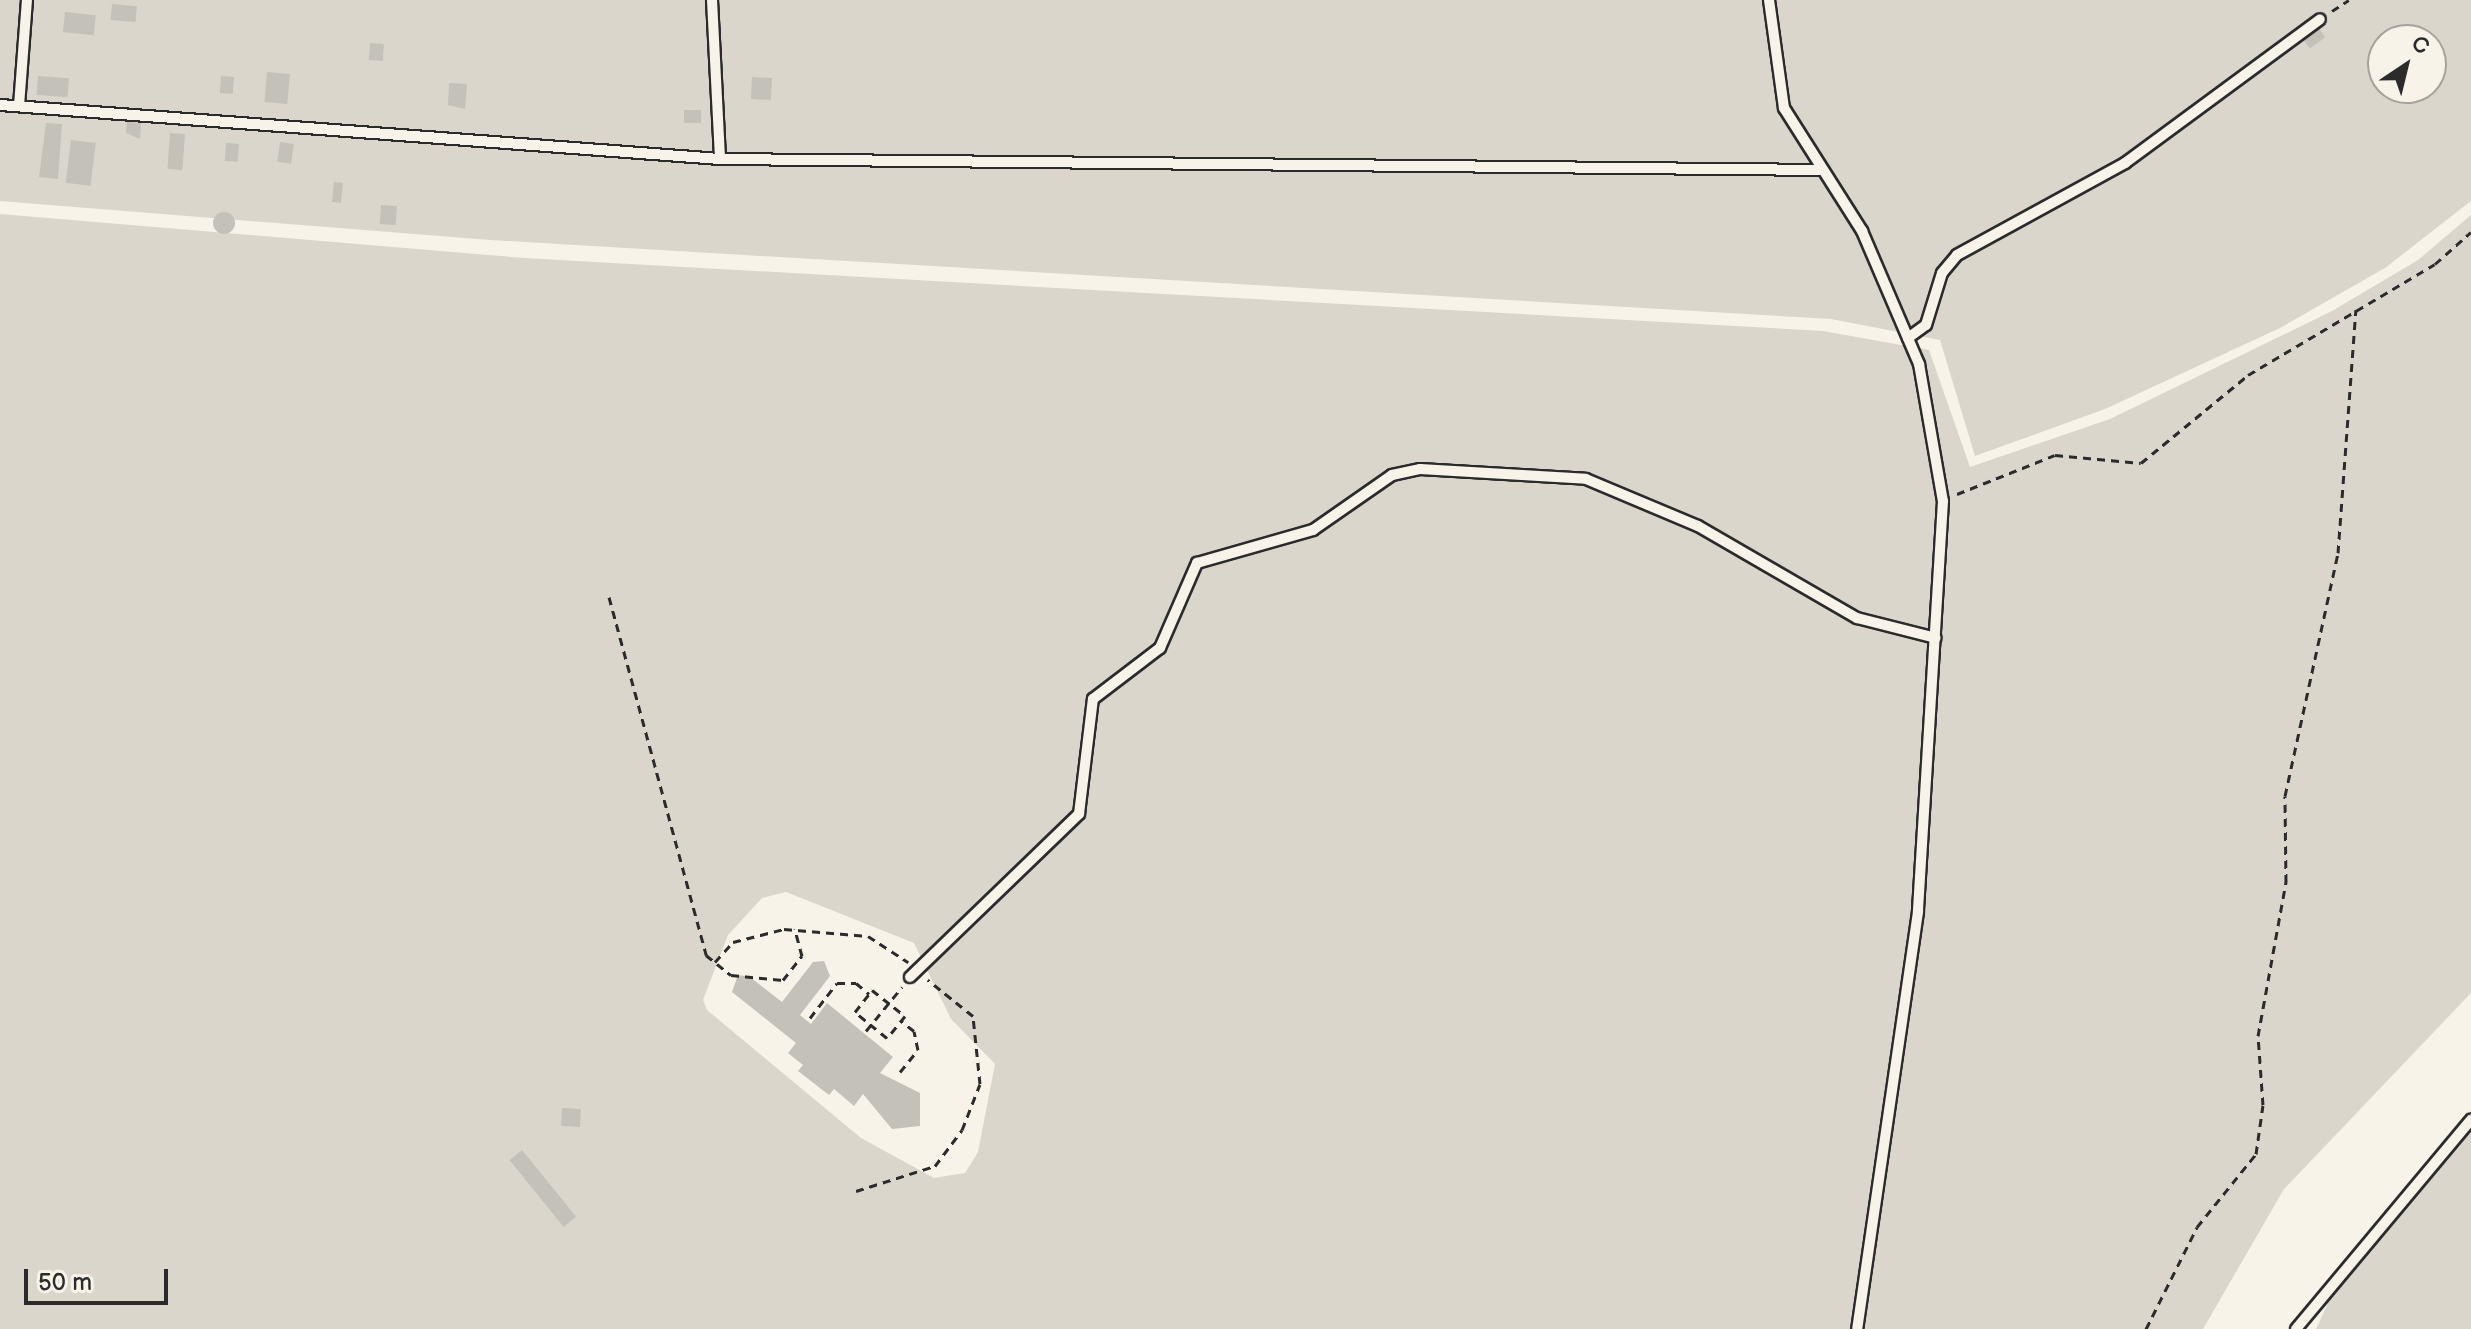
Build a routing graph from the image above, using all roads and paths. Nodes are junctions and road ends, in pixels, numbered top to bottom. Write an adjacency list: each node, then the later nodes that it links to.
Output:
1 (27, 0): 7 (lane)
2 (712, 0): 8 (lane)
3 (1769, 0): 9 (lane)
4 (2349, 0): 5 (path)
5 (2320, 19): 12 (lane)
6 (0, 105): 7 (lane)
7 (19, 106): 8 (lane)
8 (720, 159): 9 (lane)
9 (1820, 170): 12 (lane)
10 (2471, 232): 11 (path)
11 (2356, 310): 13 (path); 29 (path)
12 (1908, 338): 13 (lane)
13 (1943, 501): 15 (lane)
14 (609, 597): 17 (path)
15 (1936, 638): 18 (lane); 28 (lane)
16 (795, 929): 17 (path); 17 (path); 18 (path)
17 (715, 962)
18 (913, 974): 20 (path); 27 (path)
19 (869, 994): 20 (path); 21 (path); 23 (path)
20 (889, 1003): 22 (path); 23 (path)
21 (810, 1018)
22 (901, 1021): 23 (path); 25 (path)
23 (871, 1025): 24 (path)
24 (866, 1031)
25 (900, 1072)
26 (2471, 1120): 30 (lane)
27 (856, 1191)
28 (1857, 1329)
29 (2146, 1329)
30 (2296, 1329)

